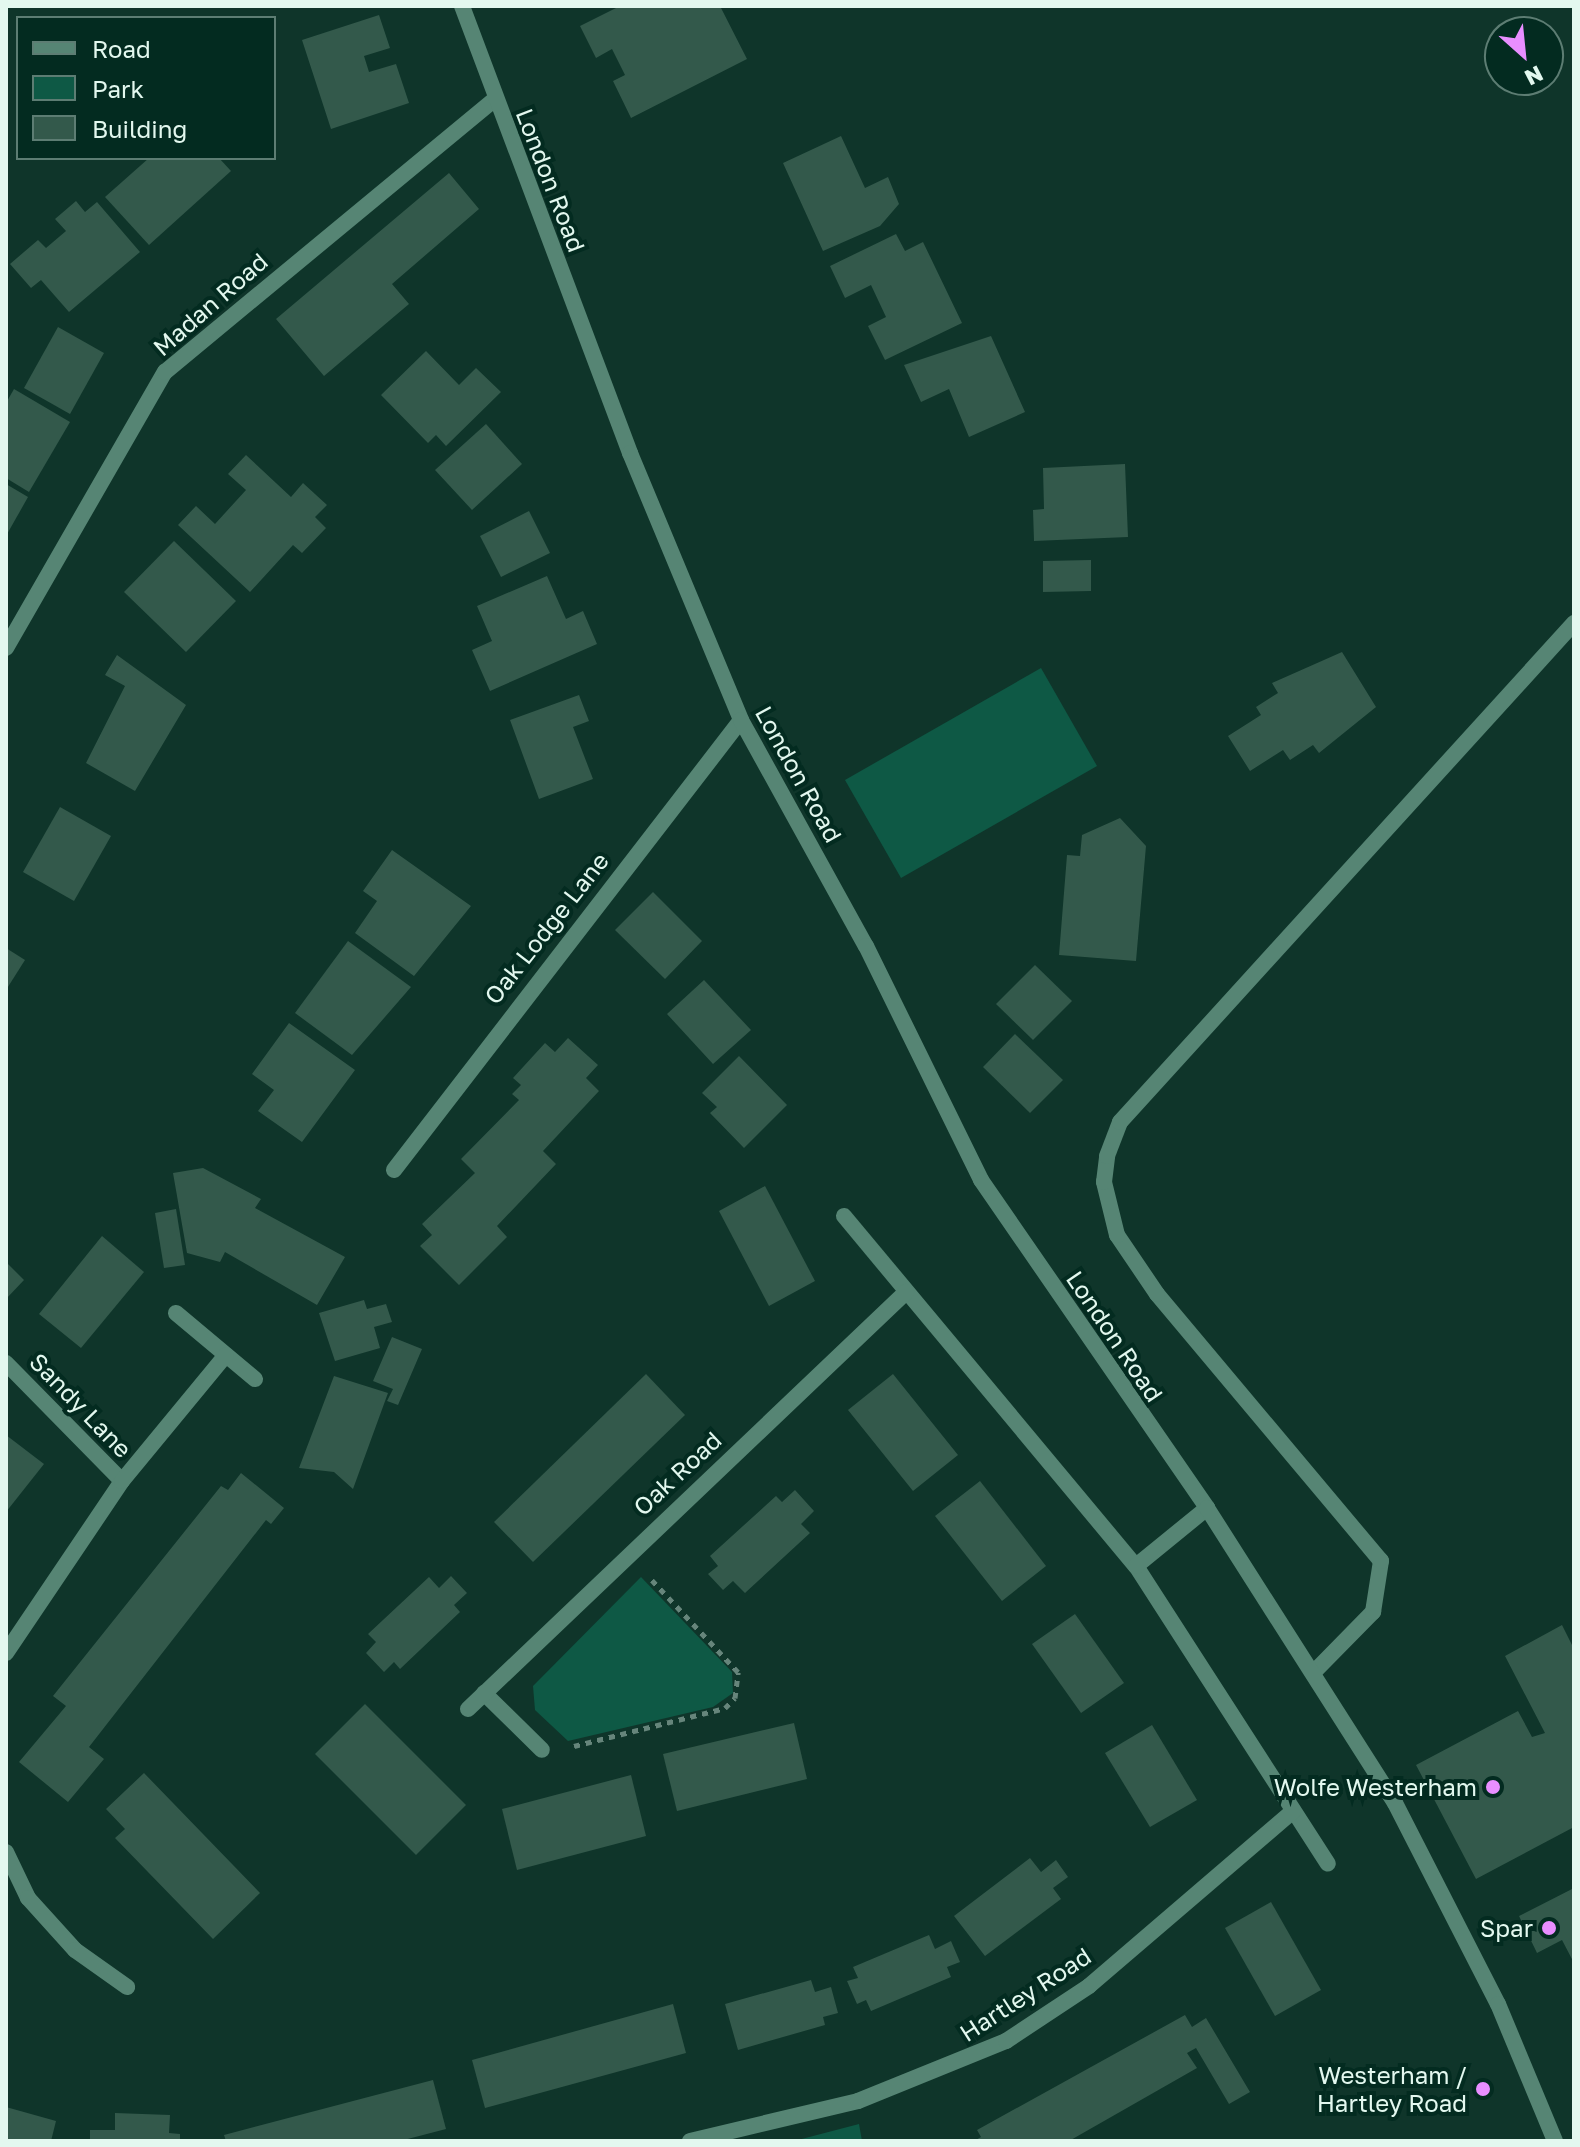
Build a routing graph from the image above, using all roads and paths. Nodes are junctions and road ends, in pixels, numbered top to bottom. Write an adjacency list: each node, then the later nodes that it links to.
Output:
1 (462, 6): 2 (street, London Road)
2 (494, 100): 4 (street, Madan Road); 5 (street, London Road)
3 (1574, 623): 18 (street)
4 (6, 648)
5 (741, 720): 6 (street, Oak Lodge Lane); 14 (street, London Road)
6 (394, 1170)
7 (844, 1216): 8 (street)
8 (906, 1292): 15 (street, Oak Road); 16 (street)
9 (176, 1313): 10 (street)
10 (226, 1355): 12 (street); 13 (street, Sandy Lane)
11 (6, 1363): 13 (street, Sandy Lane)
12 (255, 1379)
13 (122, 1481): 17 (street, Sandy Lane)
14 (1207, 1508): 16 (street); 18 (street, London Road)
15 (627, 1553): 19 (street, Oak Road); 21 (path)
16 (1136, 1566): 22 (street)
17 (6, 1653)
18 (1313, 1673): 27 (street, London Road)
19 (484, 1693): 20 (street, Oak Road); 21 (street)
20 (468, 1709)
21 (542, 1750)
22 (1293, 1811): 24 (street); 26 (street, Hartley Road)
23 (6, 1852): 25 (street)
24 (1328, 1864)
25 (127, 1987)
26 (690, 2141)
27 (1555, 2141)

